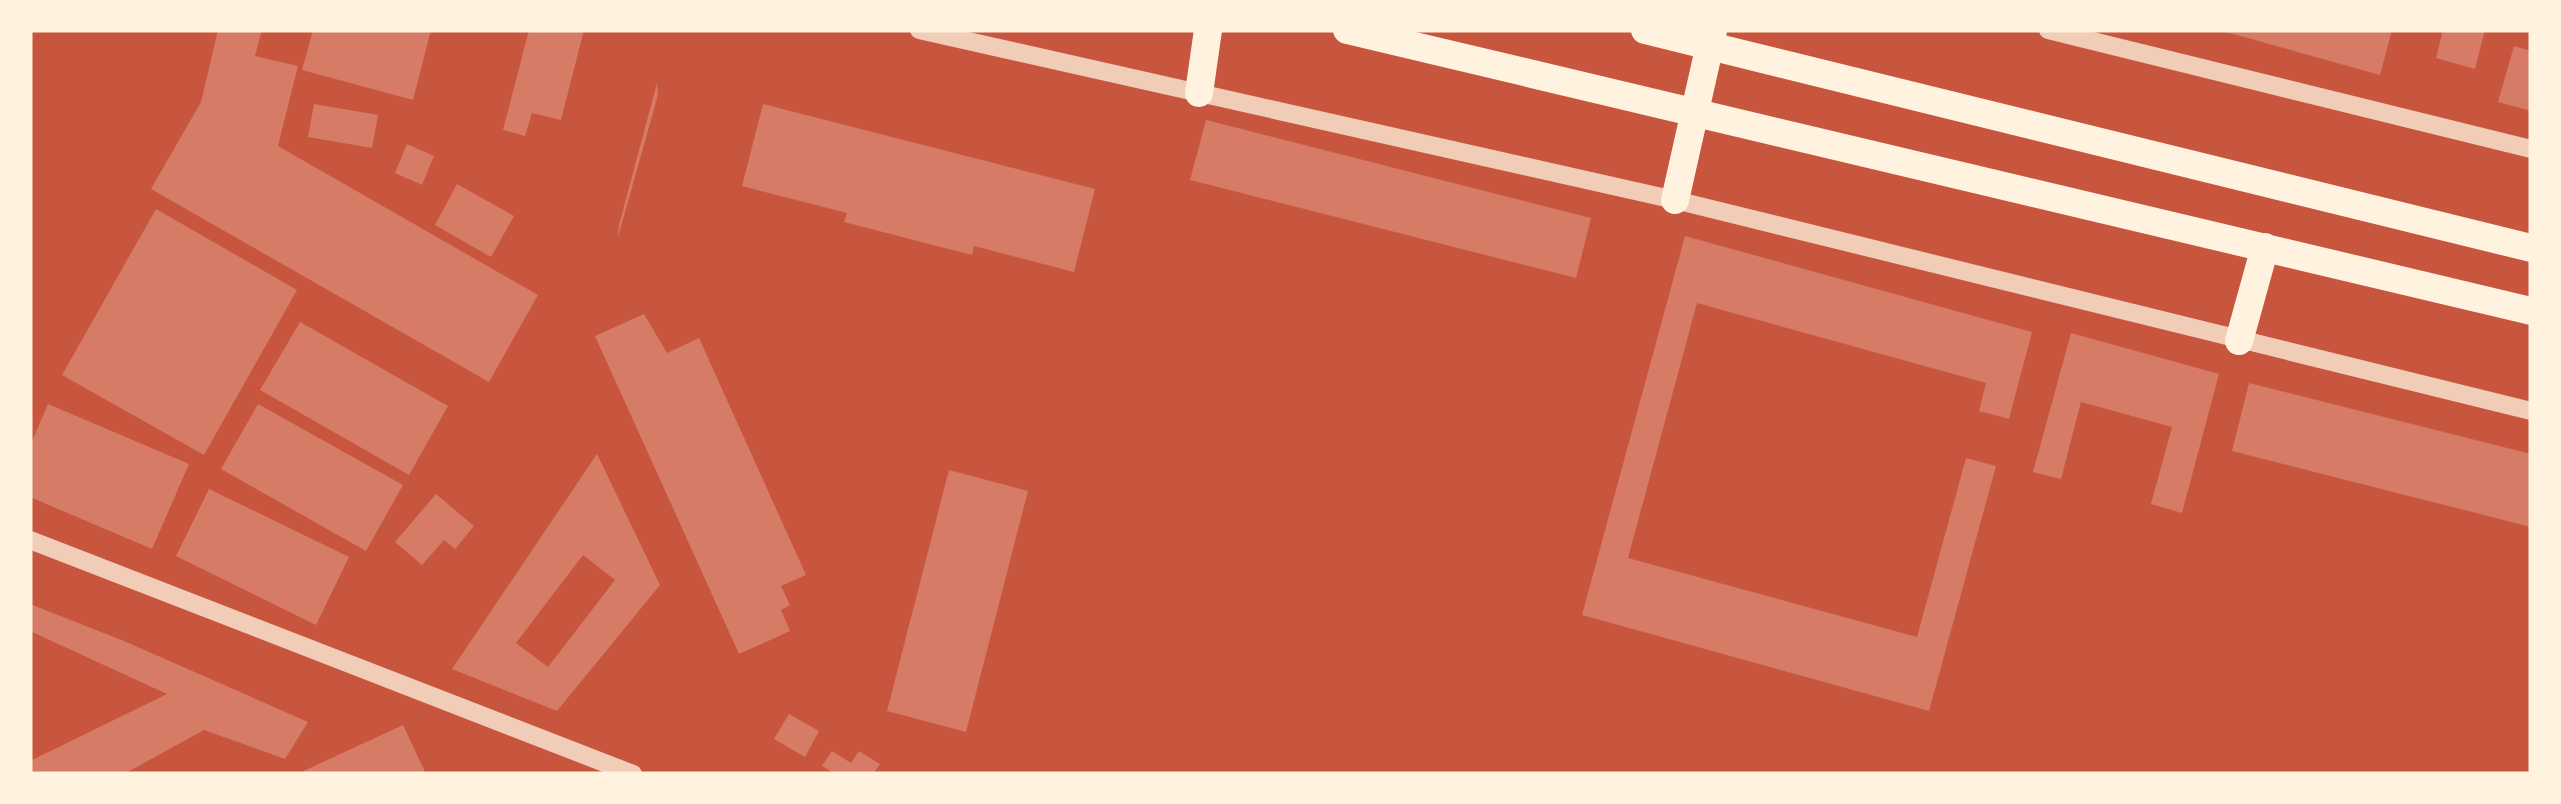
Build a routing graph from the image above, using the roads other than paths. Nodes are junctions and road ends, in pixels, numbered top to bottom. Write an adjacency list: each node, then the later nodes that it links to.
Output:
1 (919, 30): 7 (street)
2 (1208, 30): 7 (highway)
3 (1347, 30): 8 (highway)
4 (1645, 30): 6 (highway)
5 (2048, 30): 9 (street)
6 (1711, 38): 8 (highway); 12 (highway)
7 (1200, 93): 10 (street)
8 (1695, 111): 10 (highway); 11 (highway)
9 (2531, 150)
10 (1676, 200): 14 (street)
11 (2265, 247): 13 (highway); 14 (highway)
12 (2531, 248)
13 (2531, 310)
14 (2239, 341): 15 (street)
15 (2531, 412)
16 (30, 540): 17 (street)
17 (634, 774)

